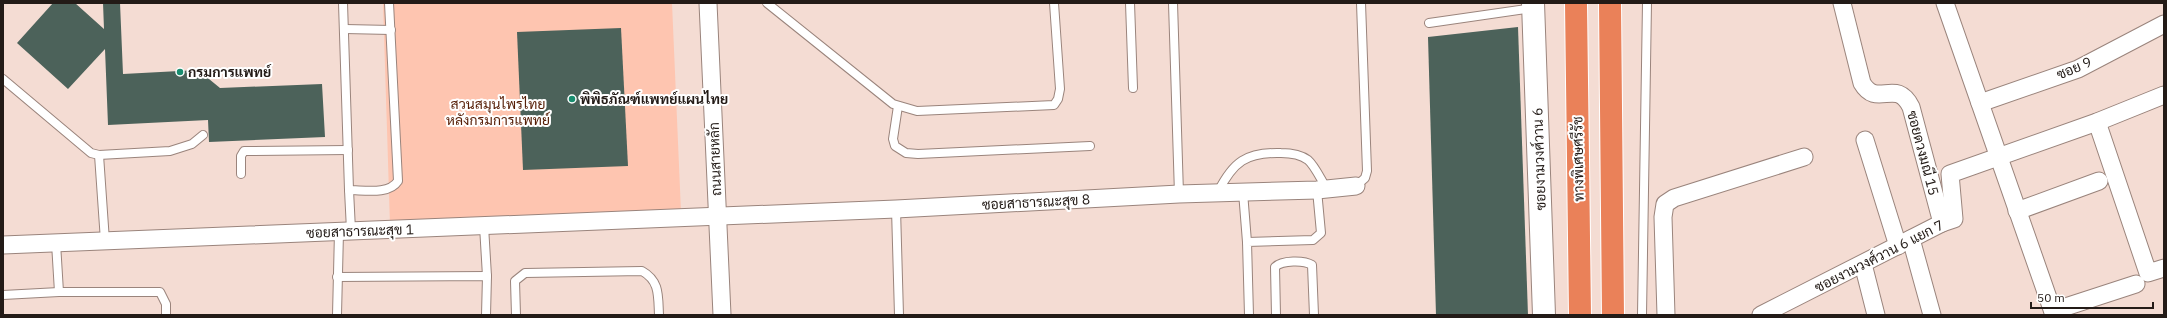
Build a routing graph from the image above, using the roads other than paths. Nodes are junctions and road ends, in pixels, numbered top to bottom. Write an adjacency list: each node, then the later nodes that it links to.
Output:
1 (343, 3): 19 (lane)
2 (389, 3): 20 (lane)
3 (708, 3): 46 (street, ถนนสายหลัก)
4 (767, 3): 27 (lane)
5 (1054, 3): 27 (lane)
6 (1130, 3): 24 (lane)
7 (1173, 3): 43 (lane)
8 (1361, 3): 38 (lane)
9 (1570, 3): 22 (highway)
10 (1576, 3): 22 (highway, ทางพิเศษศรีรัช)
11 (1610, 3): 21 (highway)
12 (1613, 3): 21 (highway)
13 (1647, 3): 77 (lane)
14 (1842, 3): 47 (street, ซอยดวงมณี 15)
15 (1945, 3): 26 (street)
16 (1534, 6): 17 (lane); 74 (street, ซอยงามวงศ์วาน 6)
17 (1429, 22)
18 (2164, 24): 26 (street, ซอย 9)
19 (345, 29): 20 (lane); 32 (lane)
20 (391, 30): 40 (lane)
21 (1610, 31): 76 (highway)
22 (1576, 38): 75 (highway, ทางพิเศษศรีรัช)
23 (3, 79): 33 (lane)
24 (1133, 88)
25 (2164, 95): 28 (street, ซอยงามวงศ์วาน 6 แยก 7)
26 (1980, 103): 35 (street)
27 (898, 106): 31 (lane)
28 (2097, 122): 35 (street, ซอยงามวงศ์วาน 6 แยก 7); 56 (street)
29 (203, 135): 33 (lane)
30 (1866, 140): 53 (street)
31 (1090, 146)
32 (348, 150): 36 (lane); 40 (lane)
33 (99, 155): 50 (lane)
34 (1804, 157): 78 (street)
35 (2000, 158): 45 (street); 47 (street, ซอยงามวงศ์วาน 6 แยก 7)
36 (241, 174)
37 (2099, 180): 45 (street)
38 (1356, 186): 39 (street, ซอยสาธารณะสุข 8)
39 (1322, 189): 41 (lane); 42 (street, ซอยสาธารณะสุข 8); 51 (lane)
40 (349, 190): 49 (lane)
41 (1218, 192): 42 (street, ซอยสาธารณะสุข 8); 43 (street, ซอยสาธารณะสุข 8)
42 (1243, 192): 51 (lane)
43 (1178, 194): 44 (street, ซอยสาธารณะสุข 8)
44 (896, 209): 46 (street, ซอยสาธารณะสุข 8); 70 (lane)
45 (2017, 211): 63 (street)
46 (717, 216): 48 (street, ซอยสาธารณะสุข 1); 69 (street, ถนนสายหลัก)
47 (1942, 223): 53 (street, ซอยงามวงศ์วาน 6 แยก 7)
48 (484, 226): 49 (street, ซอยสาธารณะสุข 1); 57 (lane)
49 (345, 231): 50 (street, ซอยสาธารณะสุข 1); 58 (lane)
50 (105, 241): 52 (street, ซอยสาธารณะสุข 1)
51 (1247, 242): 71 (lane)
52 (56, 243): 54 (street, ซอยสาธารณะสุข 1); 60 (lane)
53 (1905, 243): 55 (street, ซอยงามวงศ์วาน 6 แยก 7); 81 (street)
54 (3, 245)
55 (1863, 264): 62 (street, ซอยงามวงศ์วาน 6 แยก 7); 80 (street)
56 (2164, 268)
57 (487, 276): 58 (lane); 66 (lane)
58 (337, 277): 65 (lane)
59 (2136, 284): 63 (street)
60 (59, 292): 61 (lane); 64 (lane)
61 (3, 294)
62 (1783, 310): 79 (street, ซอยงามวงศ์วาน 6 แยก 7)
63 (2054, 313)
64 (166, 315)
65 (337, 315)
66 (486, 315)
67 (516, 315): 68 (lane)
68 (659, 315)
69 (722, 315)
70 (899, 315)
71 (1249, 315)
72 (1276, 315): 73 (lane)
73 (1314, 315)
74 (1544, 315)
75 (1580, 315)
76 (1613, 315)
77 (1642, 315)
78 (1666, 315)
79 (1761, 315)
80 (1876, 315)
81 (1932, 315)

